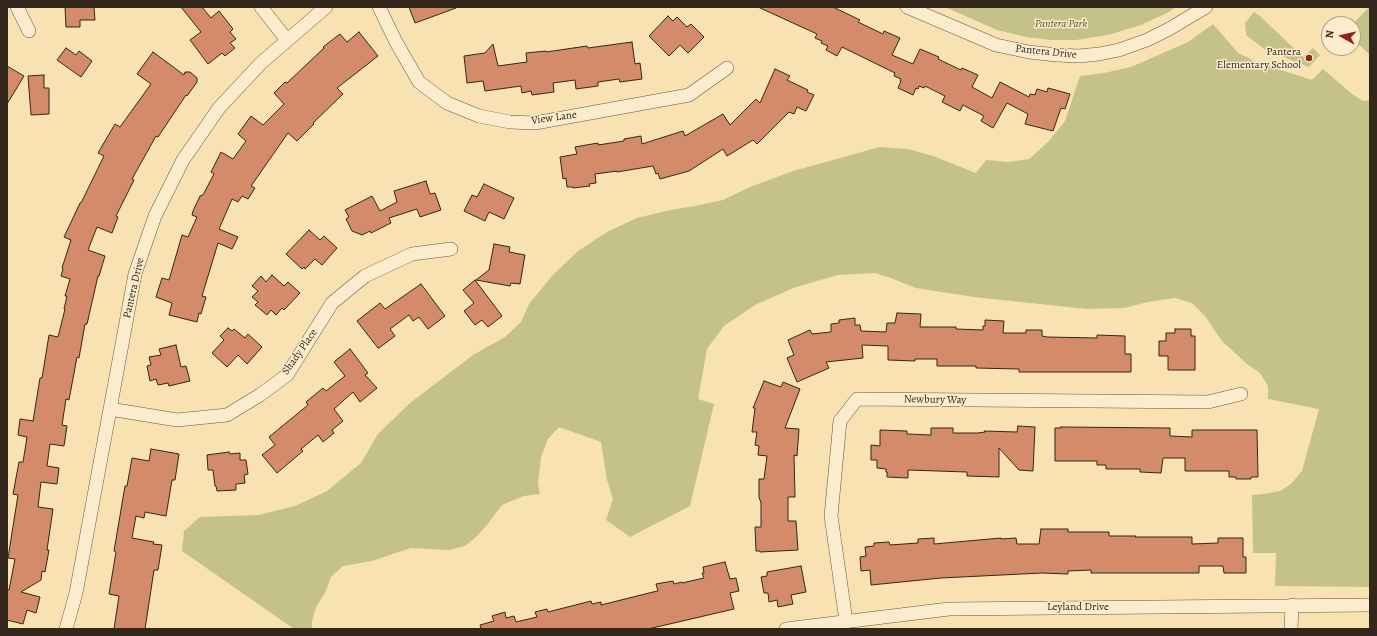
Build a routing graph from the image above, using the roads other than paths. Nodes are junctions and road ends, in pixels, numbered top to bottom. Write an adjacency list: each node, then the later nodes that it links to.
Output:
1 (18, 7): 7 (street)
2 (261, 7): 8 (street)
3 (326, 7): 8 (street, Pantera Drive)
4 (379, 7): 9 (street, View Lane)
5 (907, 7): 6 (street, Pantera Drive)
6 (1206, 7)
7 (29, 30)
8 (287, 40): 12 (street, Pantera Drive)
9 (727, 68)
10 (452, 249): 12 (street, Shady Place)
11 (1241, 394): 15 (street, Newbury Way)
12 (110, 409): 16 (street, Pantera Drive)
13 (1370, 605): 14 (street, Leyland Drive)
14 (1292, 606): 15 (street, Leyland Drive); 18 (street)
15 (846, 621): 17 (street, Leyland Drive)
16 (66, 629)
17 (786, 629)
18 (1291, 629)

